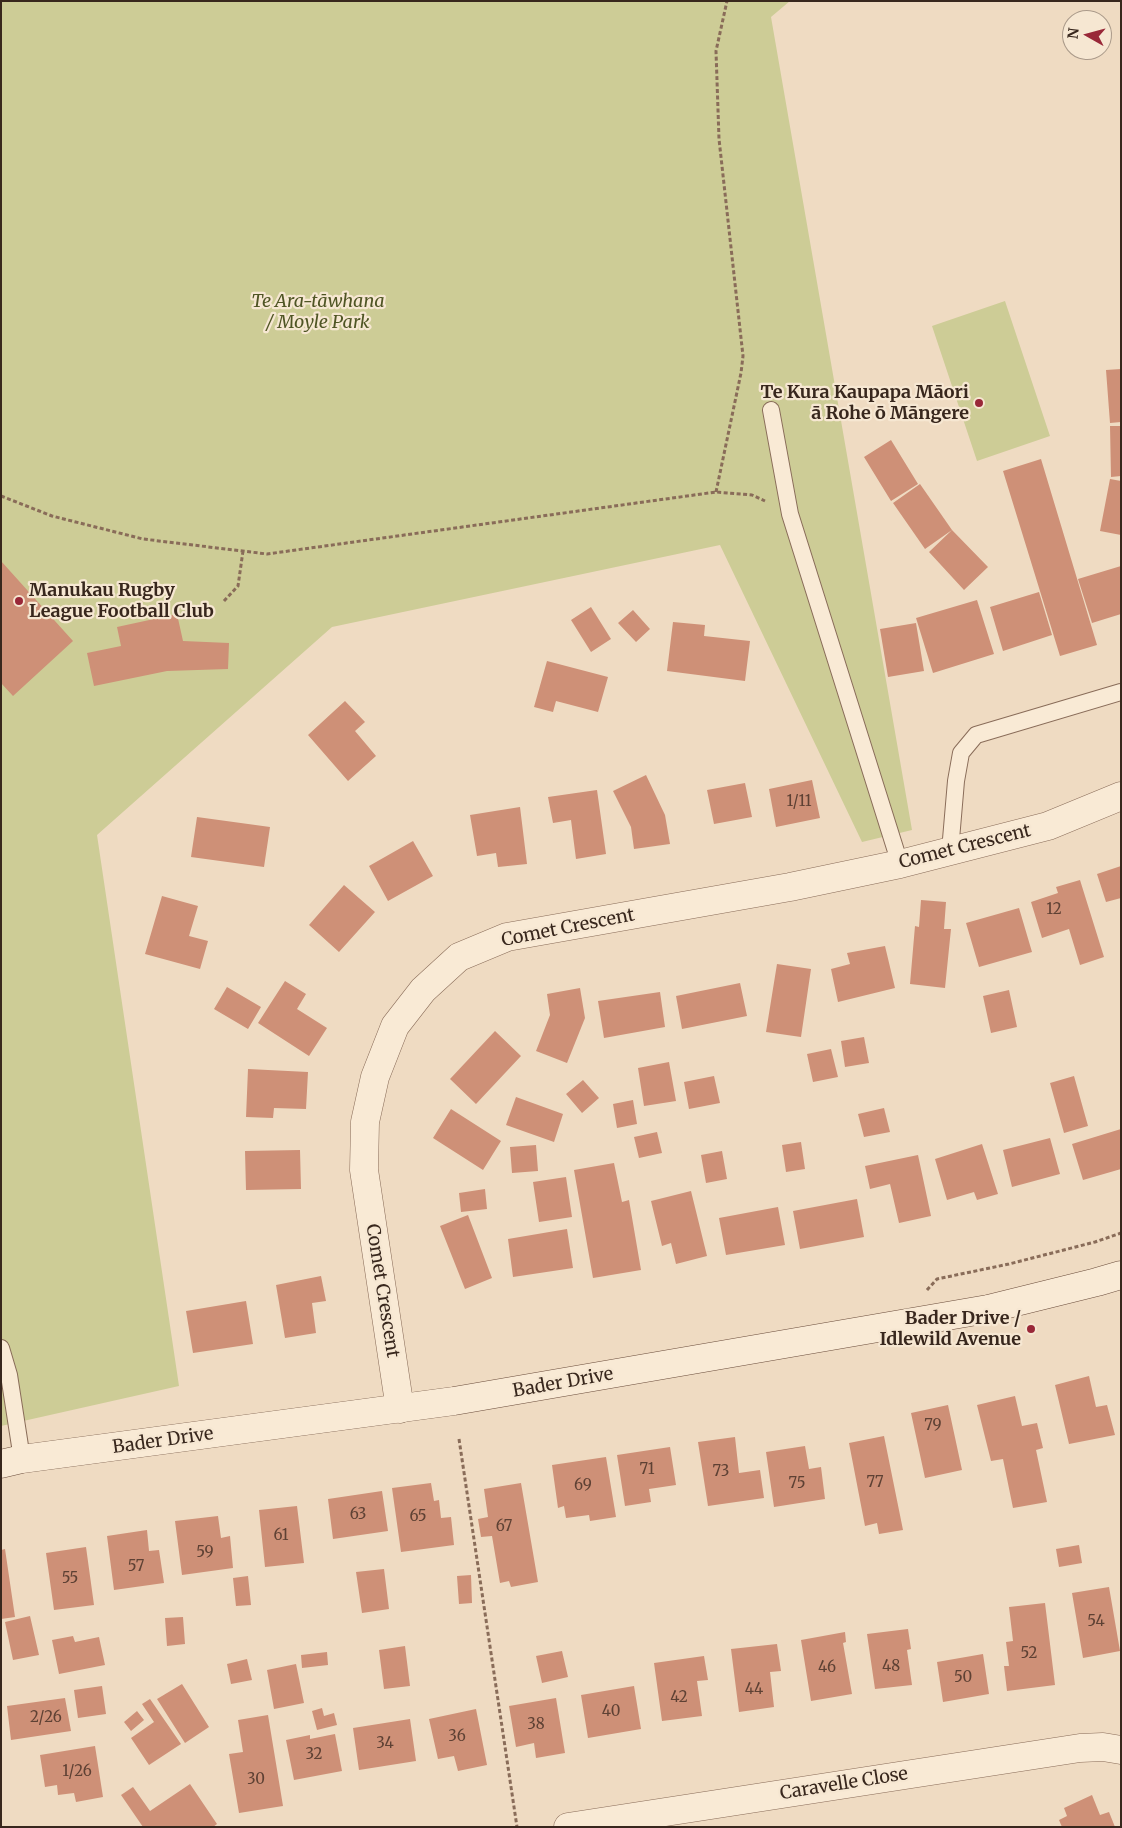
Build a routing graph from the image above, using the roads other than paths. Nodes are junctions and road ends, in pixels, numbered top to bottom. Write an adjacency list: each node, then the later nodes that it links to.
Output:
1 (771, 410): 5 (lane)
2 (1121, 692): 4 (lane)
3 (1121, 796): 4 (street, Comet Crescent)
4 (950, 851): 5 (street, Comet Crescent)
5 (900, 864): 8 (street, Comet Crescent)
6 (1121, 1275): 8 (street, Bader Drive)
7 (1, 1348): 9 (lane)
8 (400, 1409): 9 (street, Bader Drive)
9 (12, 1462)
10 (1121, 1750): 11 (street, Caravelle Close)
11 (568, 1827)

